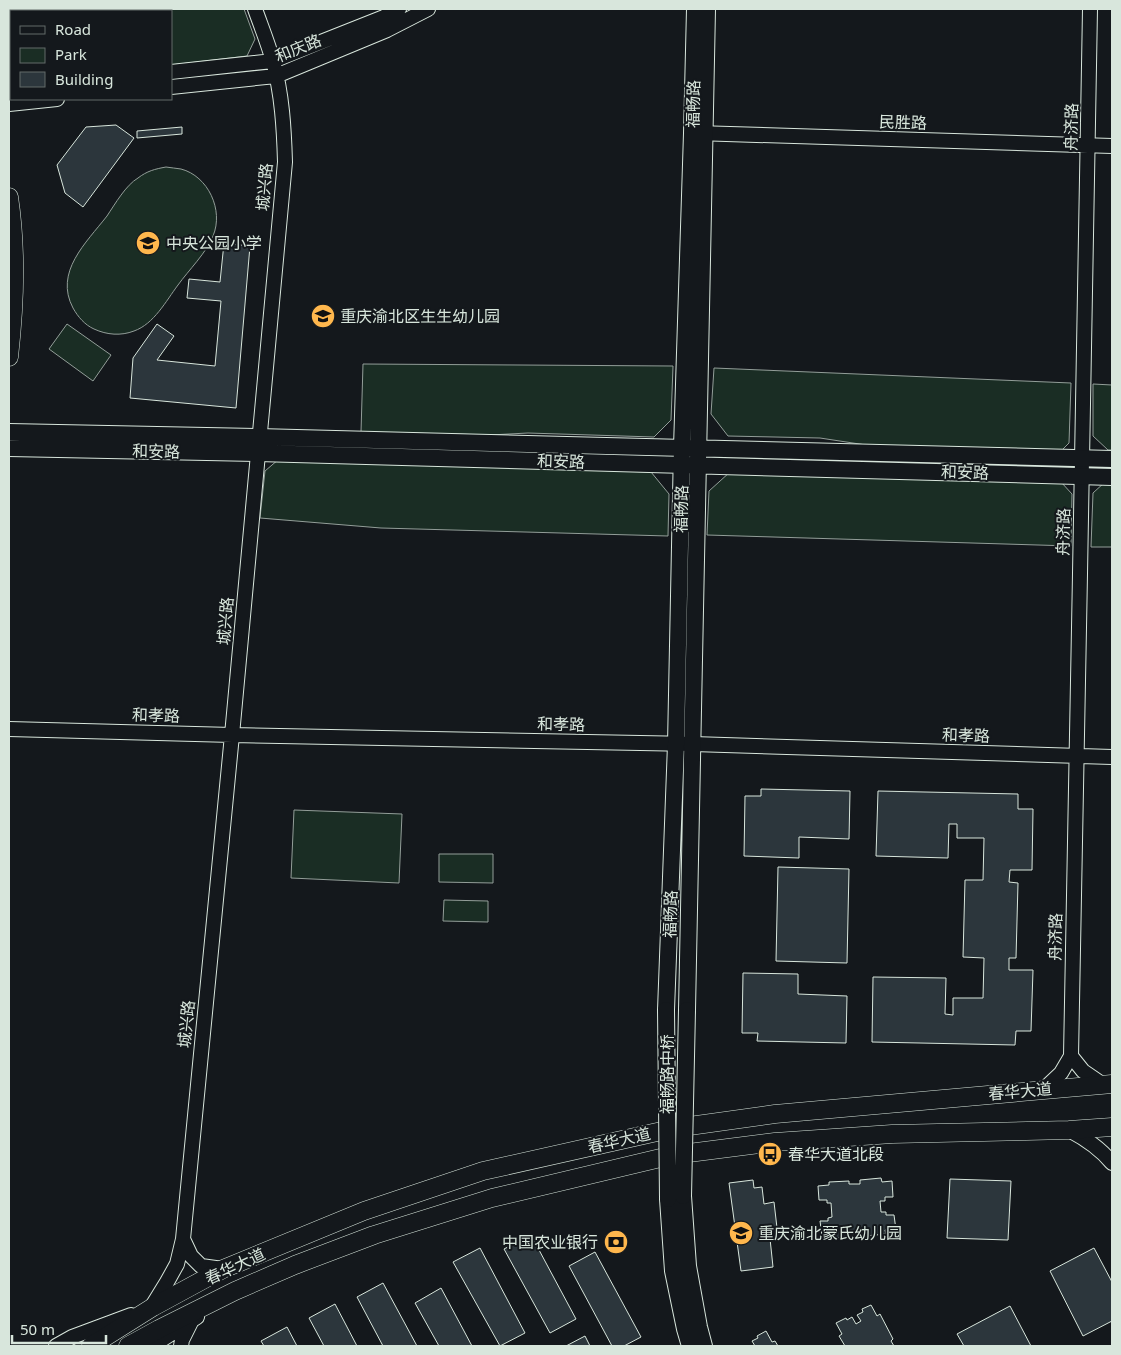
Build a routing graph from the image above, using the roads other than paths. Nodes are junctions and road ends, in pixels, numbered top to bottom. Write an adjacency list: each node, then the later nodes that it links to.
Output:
1 (255, 9): 7 (street, 城兴路)
2 (399, 9): 7 (street, 和庆路)
3 (428, 9): 9 (street, 和庆路)
4 (694, 9): 13 (main road, 福畅路)
5 (707, 9): 13 (main road, 福畅路)
6 (1090, 9): 14 (street, 舟济路)
7 (273, 61): 8 (street, 和庆路); 9 (street, 城兴路)
8 (172, 72)
9 (276, 76): 10 (street, 和庆路); 19 (street, 城兴路)
10 (172, 87)
11 (47, 100): 12 (street)
12 (9, 104)
13 (698, 133): 14 (street, 民胜路); 20 (main road, 福畅路); 22 (main road, 福畅路)
14 (1088, 145): 15 (street, 民胜路); 23 (street, 舟济路)
15 (1112, 146)
16 (9, 197): 17 (main road)
17 (9, 357)
18 (9, 432): 19 (main road, 和安路)
19 (258, 445): 20 (main road, 和安路); 21 (main road, 和安路); 25 (main road, 和安路); 29 (street, 城兴路)
20 (682, 447): 22 (main road, 和安路); 25 (main road, 福畅路)
21 (9, 448)
22 (699, 448): 23 (main road, 和安路); 25 (main road, 福畅路)
23 (1083, 458): 24 (main road, 和安路); 26 (street, 舟济路)
24 (1112, 458)
25 (690, 465): 26 (main road, 和安路); 30 (main road, 福畅路); 31 (main road, 福畅路)
26 (1082, 476): 27 (main road, 和安路); 32 (street, 舟济路)
27 (1112, 476)
28 (9, 729): 29 (street, 和孝路)
29 (232, 735): 30 (street, 和孝路); 43 (street, 城兴路)
30 (676, 744): 31 (street, 和孝路); 34 (main road, 福畅路)
31 (693, 744): 32 (street, 和孝路); 35 (main road, 福畅路)
32 (1075, 756): 33 (street, 和孝路); 36 (street, 舟济路)
33 (1112, 757)
34 (666, 1010): 42 (main road, 福畅路中桥, bridge)
35 (687, 1010): 42 (main road, 福畅路中桥, bridge)
36 (1071, 1056): 37 (street); 38 (street)
37 (1107, 1084): 38 (main road, 春华大道)
38 (1044, 1089): 44 (main road, 春华大道)
39 (1112, 1127): 40 (main road, 春华大道)
40 (1069, 1130): 41 (street); 45 (main road, 春华大道)
41 (1112, 1163)
42 (676, 1197): 53 (main road); 54 (main road)
43 (183, 1238): 44 (street); 46 (street, 城兴路)
44 (223, 1269): 46 (main road, 春华大道)
45 (235, 1290): 47 (street, 春华大道); 50 (main road, 春华大道)
46 (152, 1307): 48 (street, 春华大道); 49 (main road, 春华大道)
47 (191, 1322): 51 (street, 春华大道); 52 (street)
48 (56, 1346)
49 (91, 1346)
50 (128, 1346)
51 (152, 1346)
52 (181, 1346)
53 (690, 1346)
54 (704, 1346)

